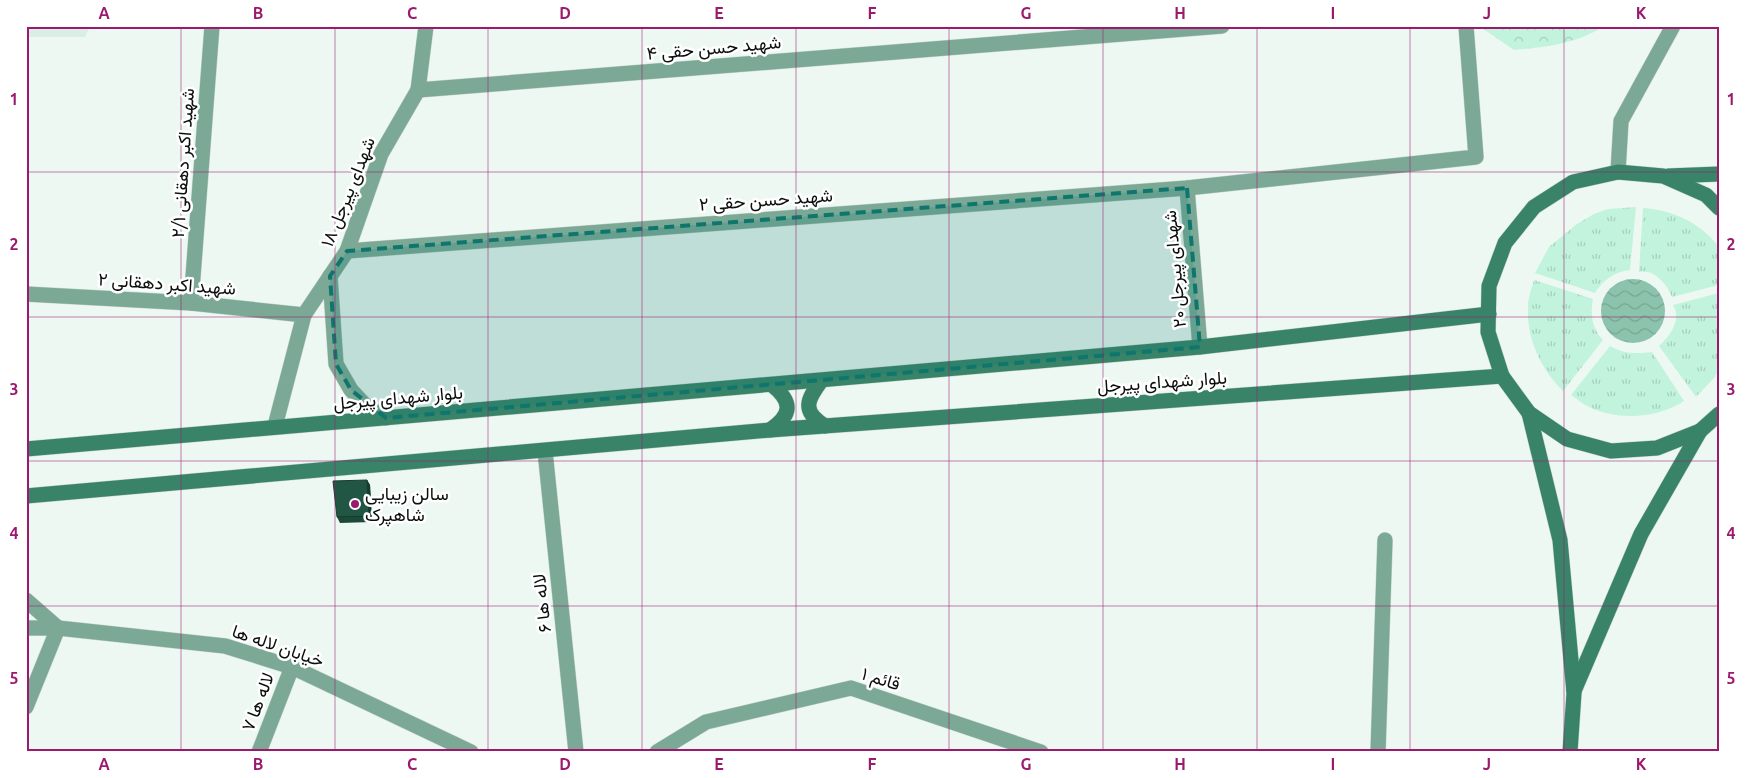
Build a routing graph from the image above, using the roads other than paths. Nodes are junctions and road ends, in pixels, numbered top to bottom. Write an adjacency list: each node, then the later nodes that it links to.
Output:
1 (212, 26): 15 (street, شهید اکبر دهقانی ۲/۱)
2 (426, 26): 6 (street, شهدای پیرجل ۱۸)
3 (1222, 26): 6 (street, شهید حسن حقی ۴)
4 (1466, 26): 10 (street, شهید حسن حقی ۲)
5 (1673, 26): 7 (street)
6 (418, 90): 12 (street, شهدای پیرجل ۱۸)
7 (1618, 172): 9 (main road); 16 (main road)
8 (1719, 174): 9 (main road)
9 (1663, 176): 11 (main road)
10 (1188, 188): 12 (street, شهید حسن حقی ۲); 18 (street, شهدای پیرجل ۲۰)
11 (1719, 208)
12 (347, 251): 13 (street, شهدای پیرجل ۱۸)
13 (330, 276): 17 (street, شهدای پیرجل ۱۸); 24 (street)
14 (26, 294): 15 (street, شهید اکبر دهقانی ۲)
15 (191, 303): 17 (street, شهید اکبر دهقانی ۲)
16 (1489, 314): 18 (main road, بلوار شهدای پیرجل); 19 (main road)
17 (304, 315): 25 (street, شهدای پیرجل ۱۸)
18 (1200, 347): 20 (main road, بلوار شهدای پیرجل)
19 (1502, 376): 22 (main road); 26 (main road, بلوار شهدای پیرجل)
20 (821, 381): 21 (main road, بلوار شهدای پیرجل); 26 (main road)
21 (772, 385): 24 (main road, بلوار شهدای پیرجل); 27 (main road)
22 (1529, 413): 28 (main road); 37 (main road)
23 (1719, 414): 28 (main road)
24 (386, 418): 25 (main road, بلوار شهدای پیرجل)
25 (275, 426): 29 (main road, بلوار شهدای پیرجل)
26 (825, 426): 27 (main road, بلوار شهدای پیرجل)
27 (770, 430): 30 (main road, بلوار شهدای پیرجل)
28 (1700, 431): 37 (main road)
29 (26, 449)
30 (545, 451): 31 (main road, بلوار شهدای پیرجل); 41 (street, لاله ها ۶)
31 (26, 496)
32 (1385, 540): 44 (street)
33 (26, 600): 35 (street)
34 (26, 628): 35 (street, خیابان لاله ها)
35 (58, 628): 36 (street, خیابان لاله ها); 38 (street)
36 (292, 667): 39 (street, لاله ها ۷); 40 (street, خیابان لاله ها)
37 (1574, 693): 45 (main road)
38 (26, 706)
39 (259, 752)
40 (471, 752)
41 (576, 752)
42 (657, 752): 43 (street, قائم ۱)
43 (1040, 752)
44 (1378, 752)
45 (1570, 752)

